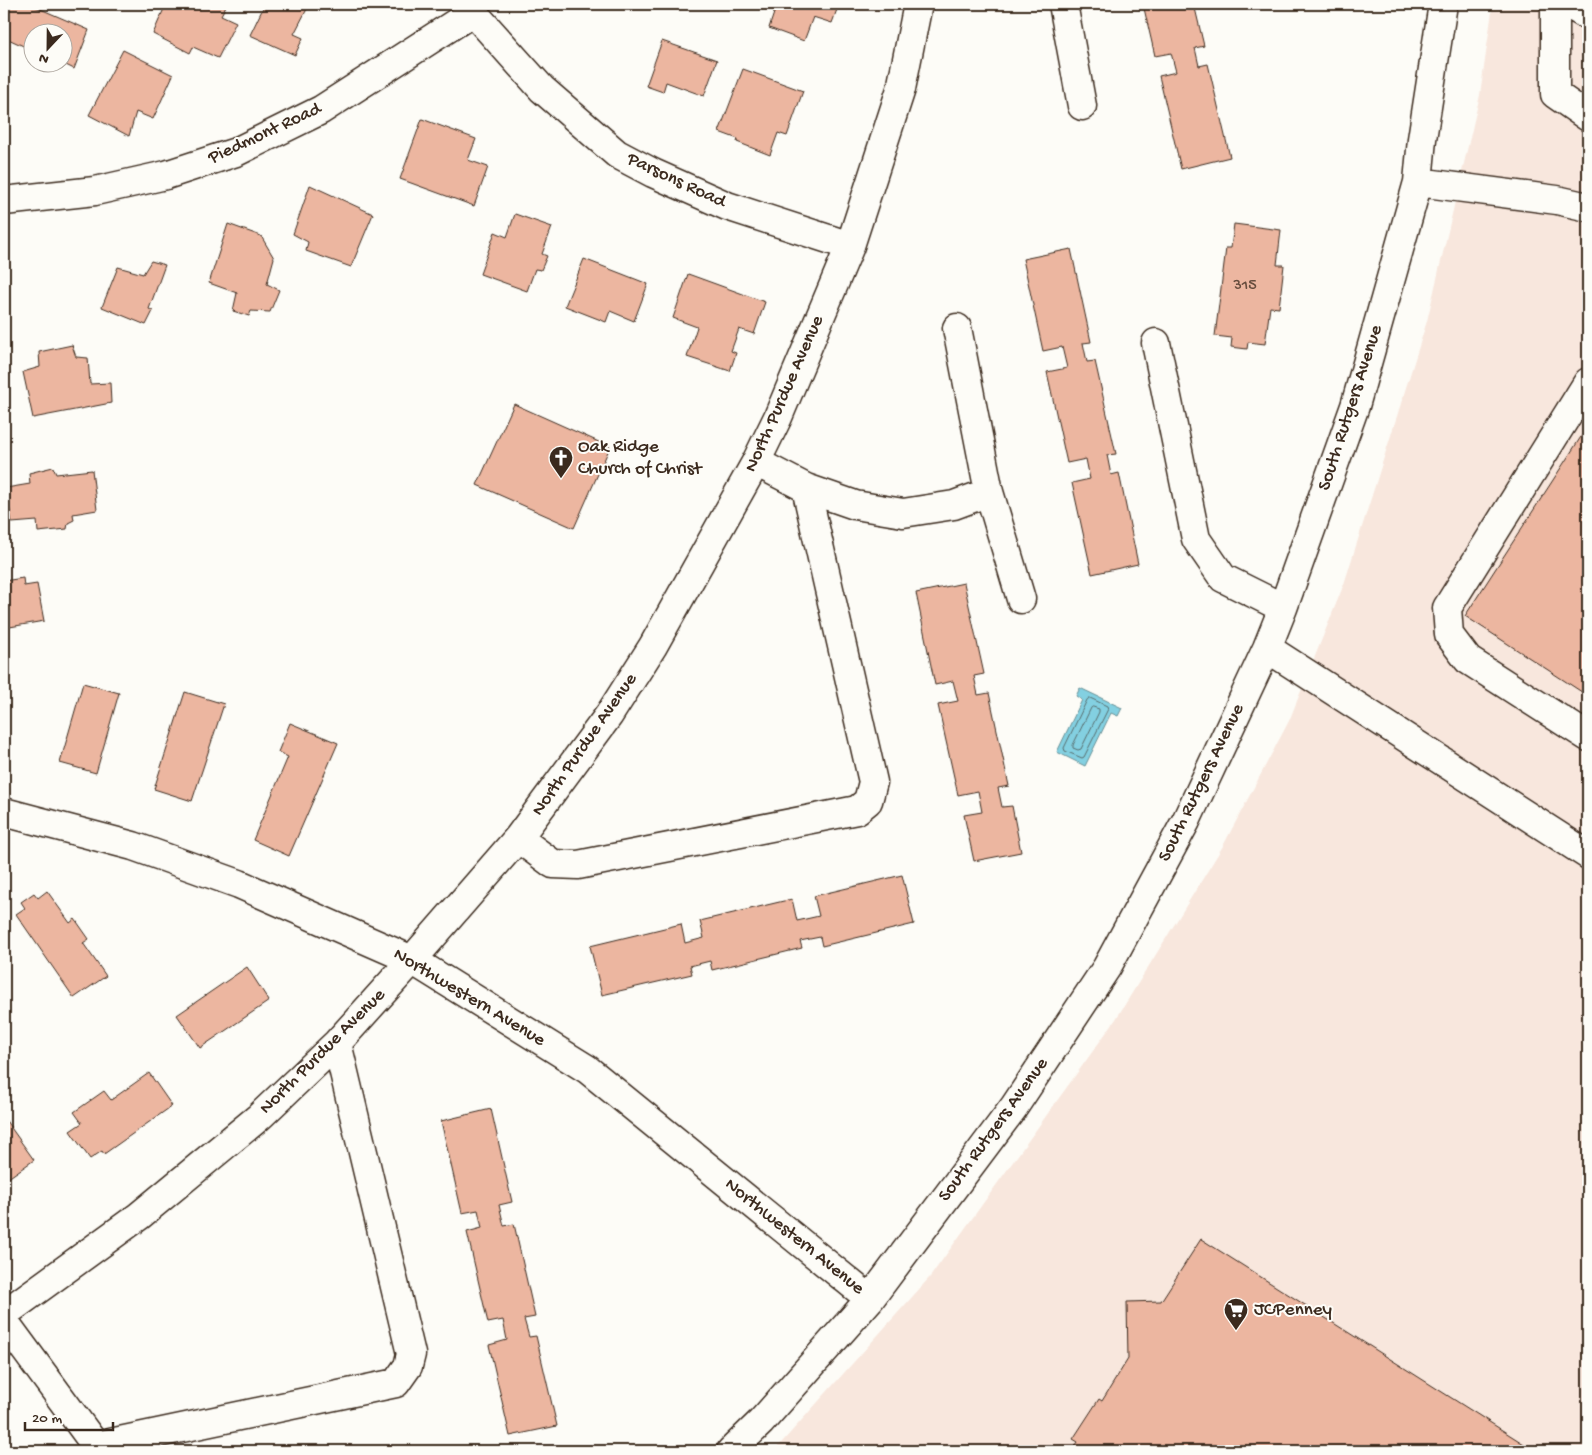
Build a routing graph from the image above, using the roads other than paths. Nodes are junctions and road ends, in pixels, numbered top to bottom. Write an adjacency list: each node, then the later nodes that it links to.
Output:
1 (918, 4): 13 (street, North Purdue Avenue)
2 (1063, 4): 8 (street)
3 (1443, 4): 10 (street, South Rutgers Avenue)
4 (1555, 4): 9 (street)
5 (1568, 4): 7 (street)
6 (471, 8): 11 (street, Piedmont Road); 13 (street, Parsons Road)
7 (1588, 16)
8 (1082, 106)
9 (1588, 117)
10 (1418, 182): 12 (street); 21 (street, South Rutgers Avenue)
11 (4, 201)
12 (1588, 207)
13 (850, 246): 17 (street, North Purdue Avenue)
14 (957, 328): 19 (street)
15 (1156, 343): 21 (street)
16 (1588, 382): 23 (street)
17 (756, 462): 18 (street); 25 (street, North Purdue Avenue)
18 (806, 488): 19 (street); 25 (street)
19 (989, 492): 20 (street)
20 (1021, 598)
21 (1283, 608): 22 (street, South Rutgers Avenue)
22 (1267, 648): 26 (street); 29 (street, South Rutgers Avenue)
23 (1588, 737)
24 (4, 812): 27 (street, Northwestern Avenue)
25 (518, 838): 27 (street, North Purdue Avenue)
26 (1588, 855)
27 (412, 960): 28 (street, North Purdue Avenue); 29 (street, Northwestern Avenue)
28 (337, 1043): 30 (street, North Purdue Avenue); 31 (street)
29 (870, 1299): 32 (street, South Rutgers Avenue)
30 (4, 1314)
31 (4, 1322)
32 (731, 1451)

